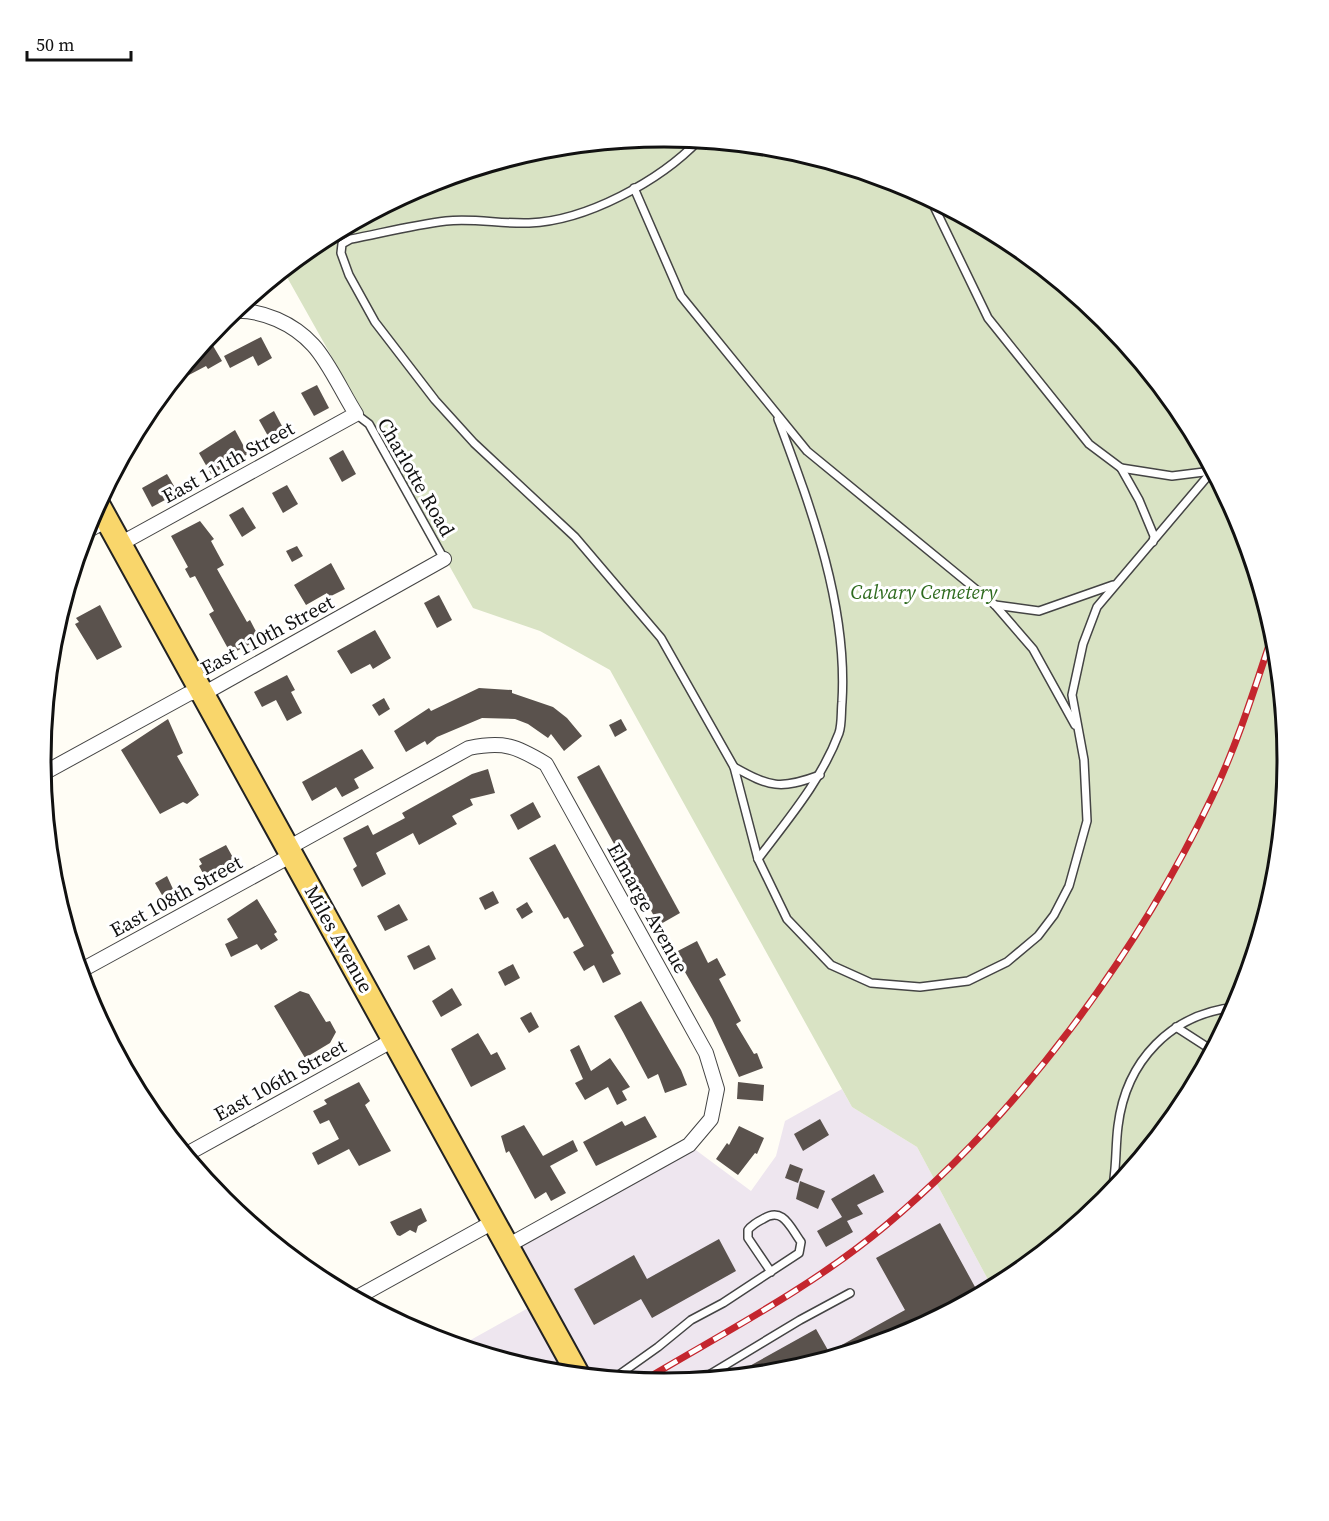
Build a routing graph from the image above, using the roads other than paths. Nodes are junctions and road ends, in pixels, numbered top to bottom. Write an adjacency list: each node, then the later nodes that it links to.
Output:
1 (690, 148): 2 (lane)
2 (634, 188): 5 (lane); 18 (lane)
3 (936, 210): 7 (lane)
4 (248, 310): 6 (street)
5 (775, 412): 15 (lane); 20 (lane)
6 (356, 414): 12 (street, East 111th Street); 13 (lane, Charlotte Road)
7 (1121, 468): 8 (lane); 11 (lane)
8 (1206, 472)
9 (1208, 477): 11 (lane)
10 (103, 514): 12 (main road, Miles Avenue)
11 (1153, 543): 14 (lane)
12 (120, 544): 16 (main road, Miles Avenue)
13 (444, 559): 16 (street, East 110th Street)
14 (1117, 584): 15 (lane); 17 (lane)
15 (995, 605): 17 (lane)
16 (202, 691): 19 (street, East 110th Street); 21 (main road, Miles Avenue)
17 (1079, 731): 22 (lane)
18 (734, 767): 20 (lane); 22 (lane)
19 (51, 769)
20 (820, 775): 22 (lane)
21 (290, 851): 23 (street, East 108th Street); 26 (main road, Miles Avenue); 31 (street, Elmarge Avenue)
22 (758, 859)
23 (87, 967)
24 (1225, 1008): 25 (lane)
25 (1176, 1027): 27 (lane); 29 (lane)
26 (395, 1039): 28 (street, East 106th Street); 30 (main road, Miles Avenue)
27 (1207, 1047)
28 (192, 1151)
29 (1113, 1179)
30 (495, 1221): 31 (main road, Miles Avenue); 34 (street)
31 (509, 1245): 35 (main road, Miles Avenue)
32 (771, 1272): 32 (lane); 37 (lane)
33 (850, 1293): 36 (lane)
34 (362, 1294)
35 (574, 1367)
36 (714, 1372)
37 (621, 1373)

